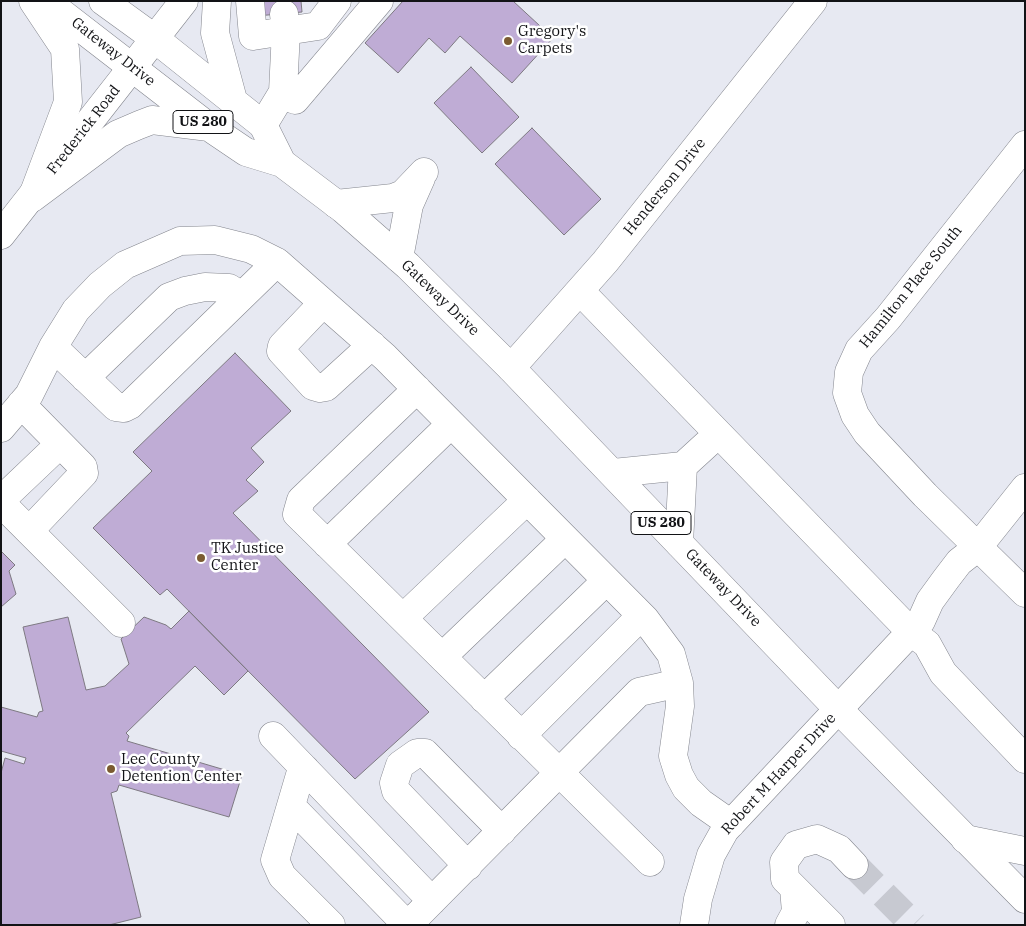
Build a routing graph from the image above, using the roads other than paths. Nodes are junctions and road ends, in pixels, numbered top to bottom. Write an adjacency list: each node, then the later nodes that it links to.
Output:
1 (33, 1): 20 (main road)
2 (46, 1): 13 (main road, Gateway Drive / US 280)
3 (103, 1): 12 (main road, Gateway Drive / US 280)
4 (184, 1): 12 (main road, Frederick Road)
5 (217, 1): 15 (main road)
6 (250, 1): 11 (main road)
7 (337, 1): 10 (main road)
8 (379, 1): 14 (main road)
9 (813, 1): 25 (main road, Henderson Drive)
10 (315, 14): 11 (main road)
11 (285, 22): 14 (main road)
12 (154, 38): 13 (main road, Frederick Road); 15 (main road, Gateway Drive / US 280)
13 (133, 66): 17 (main road, Gateway Drive / US 280); 20 (main road, Frederick Road)
14 (283, 92): 16 (main road)
15 (233, 100): 16 (main road, Gateway Drive / US 280)
16 (263, 125): 19 (main road, Gateway Drive / US 280)
17 (209, 127): 19 (main road, Gateway Drive / US 280); 20 (main road)
18 (1025, 145): 47 (main road, Hamilton Place South)
19 (282, 163): 21 (main road, Gateway Drive / US 280)
20 (32, 198): 22 (main road, Frederick Road)
21 (336, 204): 23 (main road, Gateway Drive / US 280); 23 (main road)
22 (1, 234)
23 (399, 258): 30 (main road, Gateway Drive / US 280)
24 (277, 262): 26 (main road); 27 (main road); 29 (main road)
25 (580, 291): 30 (main road, Henderson Drive); 36 (main road)
26 (242, 296): 31 (main road); 31 (main road)
27 (323, 303): 28 (main road); 28 (main road)
28 (372, 345): 32 (main road)
29 (53, 347): 31 (main road); 33 (main road)
30 (511, 368): 39 (main road, Gateway Drive / US 280)
31 (85, 378)
32 (417, 389): 34 (main road); 46 (main road)
33 (21, 404): 35 (main road); 37 (main road)
34 (451, 424): 41 (main road); 46 (main road)
35 (1, 428)
36 (718, 434): 38 (main road); 53 (main road)
37 (60, 444): 42 (main road); 43 (main road)
38 (683, 466): 39 (main road); 45 (main road)
39 (612, 474): 45 (main road, Gateway Drive / US 280)
40 (1025, 488): 47 (main road, Robert M Harper Drive)
41 (527, 500): 44 (main road); 51 (main road)
42 (1, 501): 43 (main road)
43 (29, 531): 52 (main road)
44 (565, 538): 48 (main road); 54 (main road)
45 (679, 543): 57 (main road, Gateway Drive / US 280)
46 (327, 544): 51 (main road)
47 (978, 547): 49 (main road, Hamilton Place South); 53 (main road, Robert M Harper Drive)
48 (606, 581): 50 (main road); 56 (main road)
49 (1025, 593)
50 (641, 616): 55 (main road); 59 (main road)
51 (403, 618): 54 (main road)
52 (121, 623)
53 (916, 626): 57 (main road, Robert M Harper Drive); 60 (main road)
54 (442, 657): 56 (main road)
55 (679, 683): 62 (main road); 64 (main road)
56 (484, 699): 59 (main road)
57 (839, 710): 64 (main road, Robert M Harper Drive); 66 (main road, Gateway Drive / US 280)
58 (273, 736): 61 (main road)
59 (521, 736): 62 (main road)
60 (1025, 759)
61 (305, 769): 63 (main road); 73 (main road)
62 (558, 772): 65 (main road); 68 (main road)
63 (291, 806): 75 (main road); 76 (main road)
64 (731, 824): 74 (main road, Robert M Harper Drive)
65 (502, 831): 70 (main road); 70 (main road)
66 (966, 839): 67 (main road); 72 (main road, Gateway Drive / US 280)
67 (1025, 851)
68 (650, 862)
69 (854, 865): 71 (main road)
70 (468, 866): 73 (main road)
71 (794, 888): 77 (main road); 78 (main road)
72 (1025, 899)
73 (432, 901): 76 (main road)
74 (701, 922)
75 (331, 925)
76 (408, 925)
77 (789, 925)
78 (831, 925)

